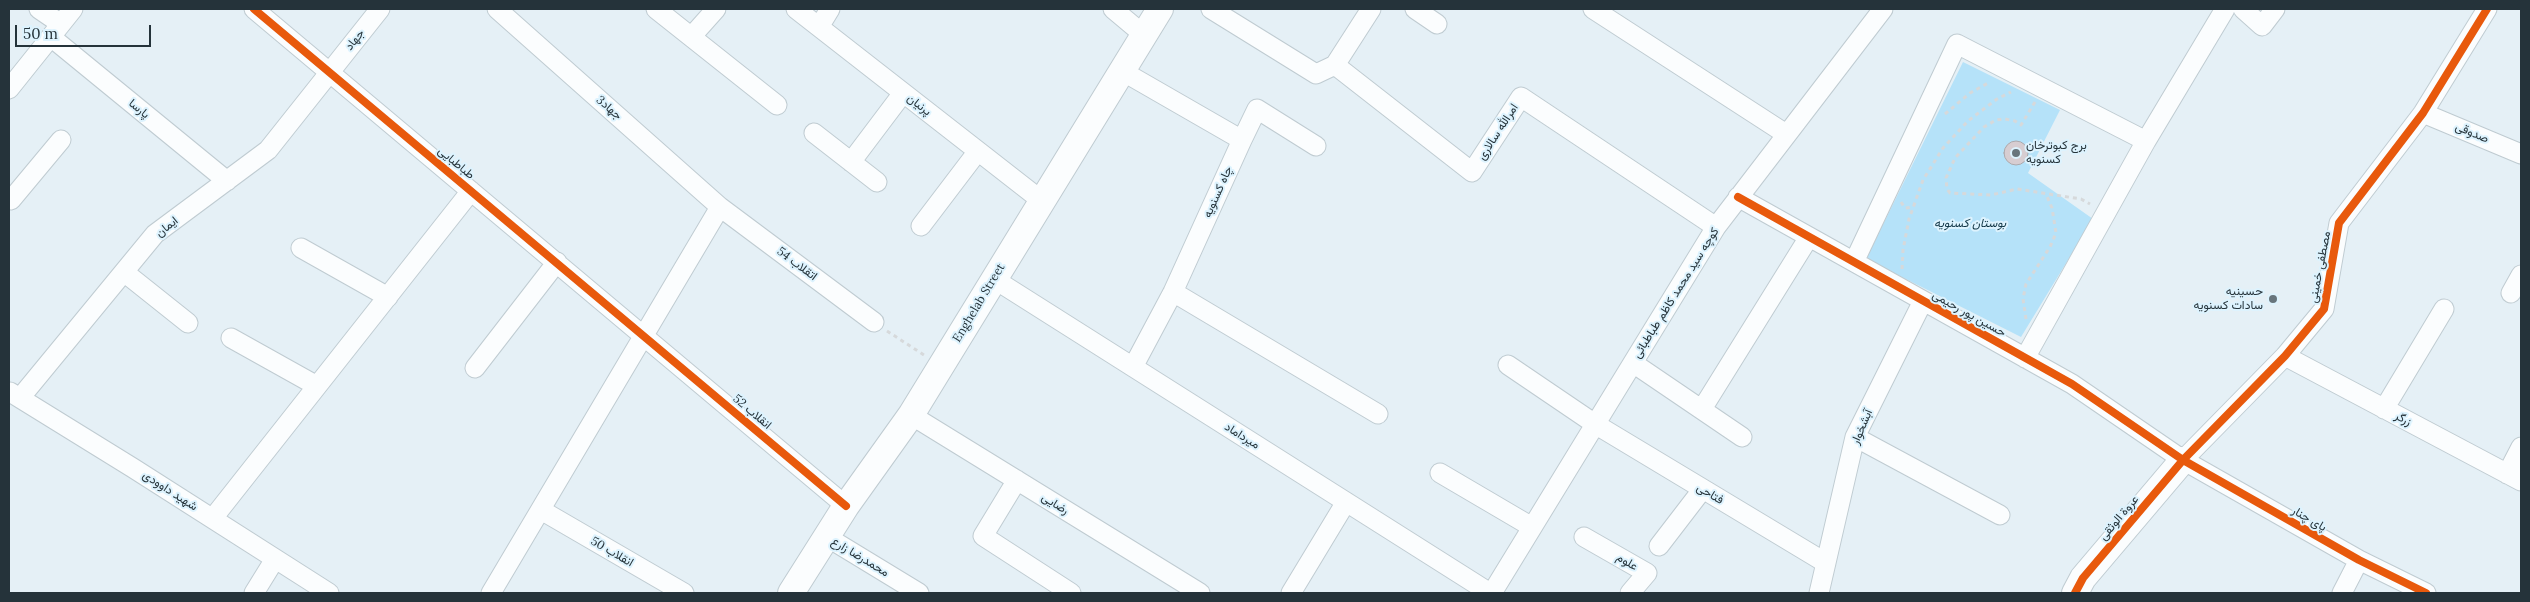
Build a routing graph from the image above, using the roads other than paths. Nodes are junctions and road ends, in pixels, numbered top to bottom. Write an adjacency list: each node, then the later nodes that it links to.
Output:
1 (39, 9): 23 (street, پارسا)
2 (73, 9): 23 (street)
3 (254, 9): 28 (street, طباطبایی)
4 (380, 9): 28 (street, جهاد)
5 (497, 9): 48 (street, جهاد3)
6 (656, 9): 25 (street)
7 (716, 9): 25 (street)
8 (796, 9): 22 (street, پرنیان)
9 (830, 9): 22 (street)
10 (1114, 9): 24 (street)
11 (1160, 9): 24 (main road, Enghelab Street)
12 (1211, 9): 26 (street)
13 (1371, 9): 26 (street)
14 (1415, 9): 21 (street)
15 (1593, 9): 34 (street)
16 (1883, 9): 34 (street, کوچه سید محمد کاظم طباطبائی)
17 (2225, 9): 37 (street)
18 (2243, 9): 19 (street)
19 (2275, 9)
20 (2487, 9): 32 (street, مصطفی خمینی)
21 (1437, 24)
22 (820, 27): 30 (street, پرنیان)
23 (56, 31): 29 (street); 42 (street, پارسا)
24 (1144, 35): 27 (main road, Enghelab Street)
25 (691, 37): 31 (street)
26 (1335, 65): 50 (street, امرالله سالاری)
27 (1122, 71): 36 (street); 47 (main road, Enghelab Street)
28 (329, 72): 42 (street, ایمان); 44 (street, طباطبایی)
29 (9, 89)
30 (903, 93): 39 (street, پرنیان); 41 (street)
31 (777, 105)
32 (2423, 113): 40 (street, صدوقی); 67 (street, مصطفی خمینی)
33 (814, 133): 41 (street)
34 (1786, 134): 45 (street, کوچه سید محمد کاظم طباطبائی)
35 (61, 140): 46 (street)
36 (1242, 140): 38 (street, چاه کسنویه); 58 (street, چاه کسنویه)
37 (2146, 141): 54 (street); 68 (street)
38 (1316, 146)
39 (978, 152): 47 (street, پرنیان); 49 (street)
40 (2521, 154)
41 (851, 162): 43 (street)
42 (227, 180): 55 (street, ایمان)
43 (877, 182)
44 (471, 191): 53 (street, طباطبایی); 60 (street)
45 (1738, 197): 50 (street, کوچه سید محمد کاظم طباطبائی); 51 (street, حسین پور رحیمی)
46 (9, 200)
47 (1042, 201): 57 (main road, Enghelab Street)
48 (720, 207): 63 (street, اتقلاب 54); 65 (street)
49 (922, 226)
50 (1716, 227): 69 (street, کوچه سید محمد کاظم طباطبائی)
51 (1808, 237): 54 (street, حسین پور رحیمی); 75 (street)
52 (301, 248): 60 (street)
53 (556, 262): 65 (street, طباطبایی); 72 (street)
54 (1854, 262): 61 (street, حسین پور رحیمی)
55 (124, 272): 64 (street); 74 (street, ایمان)
56 (2521, 275): 59 (street)
57 (994, 279): 71 (street, میرداماد); 77 (main road, Enghelab Street)
58 (1172, 292): 71 (street, چاه کسنویه); 78 (street)
59 (2511, 292)
60 (388, 296): 73 (street)
61 (1923, 301): 68 (street, حسین پور رحیمی); 80 (street, آبشخوار)
62 (2444, 309): 76 (street)
63 (874, 322)
64 (188, 323)
65 (644, 336): 89 (street, انقلاب 52); 90 (street)
66 (230, 338): 73 (street)
67 (2285, 356): 76 (street, زرگر); 83 (street, مصطفی خمینی)
68 (2025, 358): 83 (street, حسین پور رحیمی)
69 (1633, 363): 75 (street); 79 (street, کوچه سید محمد کاظم طباطبائی)
70 (1508, 365): 79 (street, فتاحی)
71 (1133, 367): 88 (street, میرداماد)
72 (475, 368)
73 (317, 386): 92 (street)
74 (14, 395): 92 (street, شهید داوودی)
75 (1702, 409): 81 (street)
76 (2384, 409): 85 (street, زرگر)
77 (911, 414): 86 (street, رضایی); 89 (main road, Enghelab Street)
78 (1378, 414)
79 (1595, 424): 87 (street, فتاحی); 93 (street, کوچه سید محمد کاظم طباطبائی)
80 (1855, 436): 91 (street); 99 (street, آبشخوار)
81 (1742, 437)
82 (2521, 447): 85 (street)
83 (2183, 460): 98 (street, پای چنار); 112 (main road, عروة الوثقی)
84 (1440, 473): 93 (street)
85 (2514, 477)
86 (1017, 480): 106 (street); 107 (street, رضایی)
87 (1702, 490): 96 (street); 99 (street, فتاحی)
88 (1346, 502): 108 (street); 109 (street, میرداماد)
89 (846, 506): 94 (main road, Enghelab Street)
90 (541, 510): 102 (street); 103 (street, انقلاب 50)
91 (2000, 515)
92 (213, 518): 97 (street, شهید داوودی)
93 (1532, 527): 109 (street, کوچه سید محمد کاظم طباطبائی)
94 (827, 537): 104 (main road, Enghelab Street); 105 (street, محمدرضا زارع)
95 (1584, 537): 110 (street, علوم)
96 (1659, 546)
97 (275, 559): 100 (street); 101 (street, شهید داوودی)
98 (2359, 560): 113 (street); 114 (street, پای چنار)
99 (1826, 563): 111 (street, آبشخوار)
100 (254, 593)
101 (329, 593)
102 (491, 593)
103 (684, 593)
104 (791, 593)
105 (919, 593)
106 (1071, 593)
107 (1200, 593)
108 (1291, 593)
109 (1491, 593)
110 (1630, 593)
111 (1819, 593)
112 (2075, 593)
113 (2342, 593)
114 (2426, 593)

